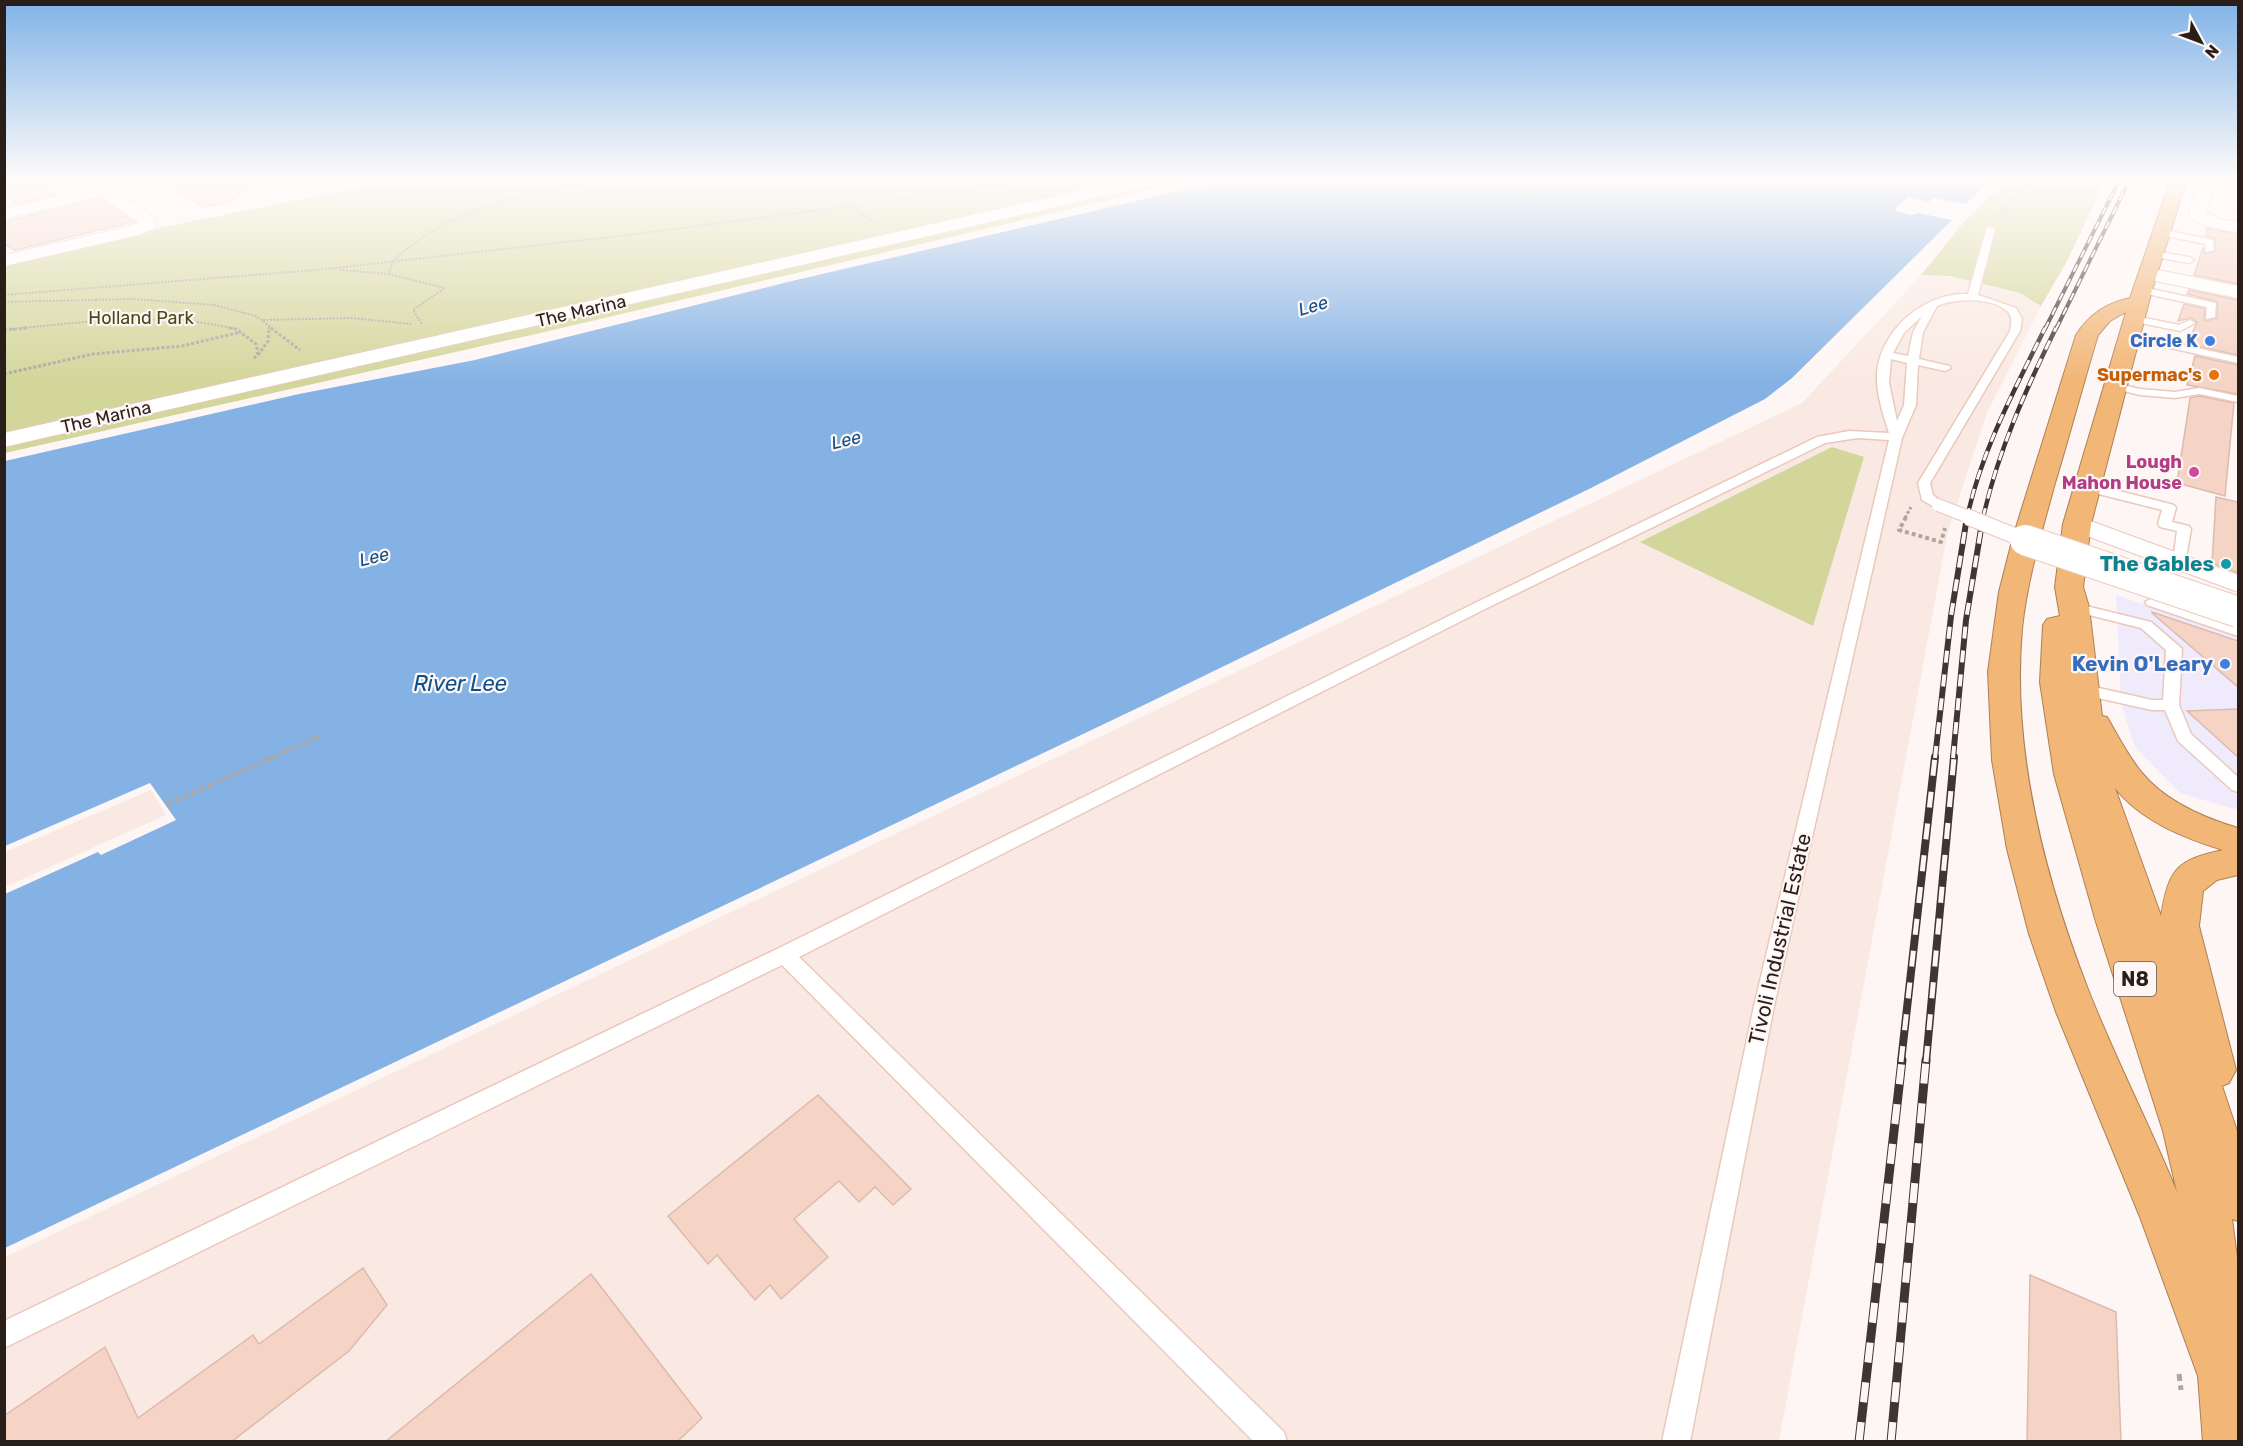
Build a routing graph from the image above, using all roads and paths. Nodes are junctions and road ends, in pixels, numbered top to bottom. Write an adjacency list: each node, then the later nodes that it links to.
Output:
1 (66, 246): 11 (street)
2 (410, 246): 12 (path)
3 (519, 246): 12 (path)
4 (861, 246): 33 (street, The Marina)
5 (1985, 246): 17 (lane)
6 (2156, 246): 9 (highway, N8)
7 (2209, 246): 8 (lane)
8 (2209, 250)
9 (2154, 254): 10 (lane); 19 (highway, N8)
10 (2189, 260)
11 (4, 261)
12 (392, 262): 13 (path); 14 (path)
13 (327, 269): 14 (path); 16 (path)
14 (389, 274): 22 (path)
15 (2238, 292): 19 (street)
16 (4, 295)
17 (1972, 297): 20 (lane); 40 (lane)
18 (4, 302): 22 (path)
19 (2139, 305): 21 (lane); 23 (lane); 29 (lane); 35 (highway, N8); 43 (highway)
20 (1932, 306): 27 (lane); 30 (lane, Tivoli Industrial Estate)
21 (2210, 317)
22 (262, 320): 24 (path)
23 (2190, 323)
24 (268, 326): 28 (path); 33 (path)
25 (4, 330): 26 (path)
26 (242, 332): 28 (path); 34 (path)
27 (1887, 355): 30 (lane); 37 (lane)
28 (256, 358): 31 (path)
29 (2238, 360)
30 (1914, 361): 32 (lane); 37 (lane, Tivoli Industrial Estate)
31 (252, 362)
32 (1945, 368)
33 (324, 369): 38 (street, The Marina)
34 (4, 374)
35 (2116, 386): 36 (lane); 39 (highway, N8)
36 (2238, 399)
37 (1896, 438): 57 (lane); 63 (lane, Tivoli Industrial Estate)
38 (4, 440)
39 (2088, 487): 41 (highway, N8); 44 (lane)
40 (1944, 507): 42 (path); 43 (lane, bridge)
41 (2078, 524): 44 (street); 46 (highway, N8)
42 (1904, 532)
43 (2025, 540): 47 (main road, bridge); 61 (highway)
44 (2180, 561): 45 (street)
45 (2238, 584)
46 (2072, 597): 48 (lane); 50 (highway, N8); 61 (highway, N8)
47 (2238, 612)
48 (2146, 625): 49 (lane); 51 (lane)
49 (2238, 631)
50 (2083, 697): 51 (lane); 55 (highway); 59 (highway, N8)
51 (2171, 705): 53 (lane)
52 (323, 735): 54 (path)
53 (2238, 786)
54 (167, 804)
55 (2238, 841)
56 (2238, 861): 58 (highway, N8)
57 (784, 955): 60 (lane); 62 (lane)
58 (2238, 1176)
59 (2238, 1199)
60 (4, 1335)
61 (2223, 1374): 64 (highway, N8)
62 (1274, 1442)
63 (1676, 1442)
64 (2230, 1442)

